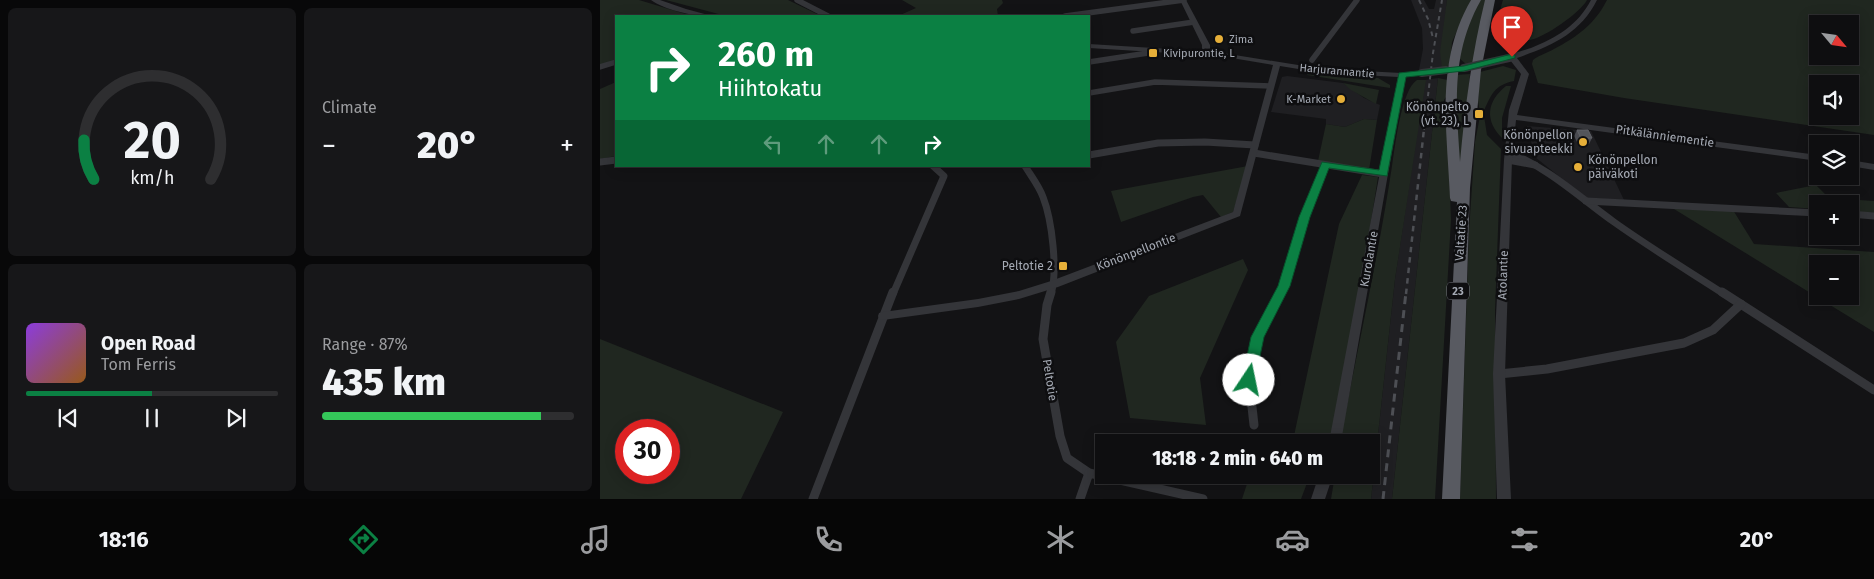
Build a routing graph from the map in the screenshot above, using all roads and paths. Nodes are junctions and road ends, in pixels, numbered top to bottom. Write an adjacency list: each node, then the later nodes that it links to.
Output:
1 (654, 0): 8 (street)
2 (797, 0): 9 (street)
3 (1183, 0): 10 (street); 11 (street)
4 (1357, 0): 17 (street)
5 (1476, 0): 22 (highway)
6 (1490, 0): 43 (highway, Valtatie 23 / 23)
7 (1594, 0): 16 (street, Harjurannantie)
8 (704, 15)
9 (826, 15)
10 (1072, 15)
11 (1194, 22): 12 (street); 15 (street)
12 (1133, 31)
13 (1090, 46): 14 (street, Harjurannantie)
14 (1150, 50): 15 (street, Harjurannantie); 19 (street)
15 (1206, 53): 20 (street, Harjurannantie)
16 (1510, 57): 22 (street, Harjurannantie, bridge); 26 (street, Atolantie)
17 (1312, 60)
18 (615, 62): 21 (street)
19 (1090, 62)
20 (1277, 64): 23 (street, Harjurannantie); 24 (street, Könönpellontie)
21 (600, 67)
22 (1448, 70): 23 (street, Harjurannantie, bridge); 43 (highway)
23 (1402, 75): 38 (street, Kurolantie)
24 (1271, 86): 25 (street); 27 (street, Könönpellontie)
25 (1090, 93)
26 (1512, 116): 29 (street, Atolantie); 30 (street, Pitkälänniementie)
27 (1255, 149): 28 (street); 33 (street); 44 (street, Könönpellontie)
28 (1090, 155)
29 (1508, 156): 39 (street); 47 (street, Atolantie)
30 (1809, 157)
31 (615, 160): 32 (street)
32 (600, 162)
33 (1325, 164): 38 (street); 49 (street)
34 (1859, 164): 37 (street)
35 (934, 167): 46 (street)
36 (1026, 167): 44 (street, Peltotie)
37 (1874, 167)
38 (1383, 174): 50 (street, Kurolantie)
39 (1586, 201): 40 (street); 45 (street)
40 (1809, 212)
41 (1859, 215): 42 (street)
42 (1874, 216)
43 (1458, 269): 57 (highway, Valtatie 23 / 23)
44 (1054, 284): 46 (street, Könönpellontie); 51 (street, Peltotie)
45 (1741, 304): 47 (street); 48 (street)
46 (883, 316): 53 (street)
47 (1499, 374): 58 (street, Atolantie)
48 (1874, 390)
49 (1254, 425)
50 (1336, 434)
51 (1089, 472): 54 (street); 55 (street, Peltotie)
52 (1323, 484): 56 (street)
53 (813, 499)
54 (1080, 499)
55 (1203, 499)
56 (1318, 499)
57 (1452, 499)
58 (1504, 499)

